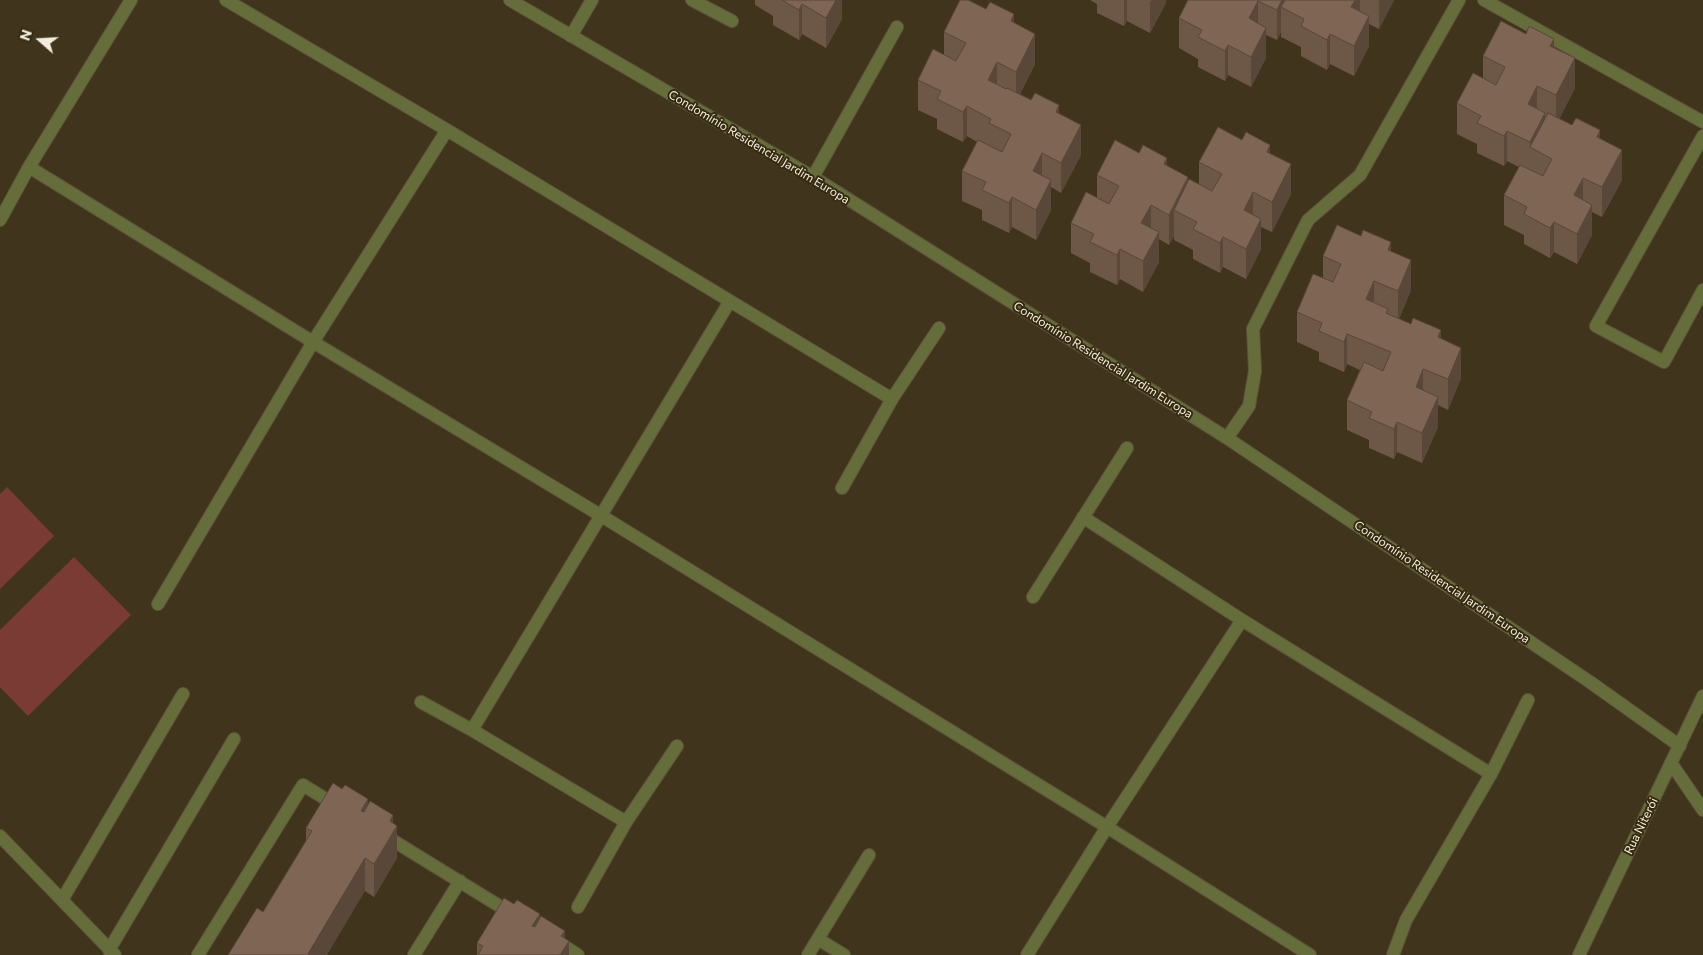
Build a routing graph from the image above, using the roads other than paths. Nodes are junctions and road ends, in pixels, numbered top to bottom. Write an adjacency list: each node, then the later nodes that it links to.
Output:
1 (131, 0): 14 (street)
2 (226, 0): 12 (street)
3 (510, 0): 10 (street, Condomínio Residencial Jardim Europa)
4 (592, 0): 10 (street)
5 (692, 0): 8 (street)
6 (1459, 0): 22 (street)
7 (1484, 0): 11 (street)
8 (732, 21)
9 (897, 26): 15 (street)
10 (571, 36): 15 (street, Condomínio Residencial Jardim Europa)
11 (1703, 122)
12 (447, 130): 18 (street); 20 (street)
13 (1703, 136): 17 (street)
14 (29, 167): 16 (street); 20 (street)
15 (813, 177): 22 (street, Condomínio Residencial Jardim Europa)
16 (0, 220)
17 (1703, 290)
18 (730, 301): 21 (street); 25 (street)
19 (940, 328): 21 (street)
20 (313, 342): 25 (street); 28 (street)
21 (892, 399): 24 (street)
22 (1227, 438): 37 (street, Condomínio Residencial Jardim Europa)
23 (1127, 448): 26 (street)
24 (842, 488)
25 (600, 514): 34 (street); 43 (street)
26 (1083, 517): 27 (street); 29 (street)
27 (1033, 597)
28 (158, 604)
29 (1242, 620): 39 (street); 43 (street)
30 (183, 694): 48 (street)
31 (1703, 696): 37 (street, Rua Niterói)
32 (1528, 700): 39 (street)
33 (421, 702): 34 (street)
34 (472, 730): 42 (street)
35 (234, 739): 53 (street)
36 (677, 746): 42 (street)
37 (1680, 746): 38 (street, Rua Niterói)
38 (1671, 763): 41 (street); 62 (street, Rua Niterói)
39 (1491, 774): 61 (street)
40 (344, 810): 54 (street)
41 (1703, 810)
42 (626, 822): 49 (street)
43 (1107, 827): 59 (street); 60 (street)
44 (377, 830): 47 (street)
45 (0, 836): 48 (street)
46 (870, 855): 52 (street)
47 (460, 881): 50 (street); 55 (street)
48 (62, 900): 53 (street)
49 (578, 907)
50 (528, 923)
51 (545, 934): 56 (street)
52 (818, 939): 57 (street); 58 (street)
53 (112, 952)
54 (198, 955)
55 (414, 955)
56 (578, 955)
57 (808, 955)
58 (844, 955)
59 (1027, 955)
60 (1310, 955)
61 (1393, 955)
62 (1579, 955)

